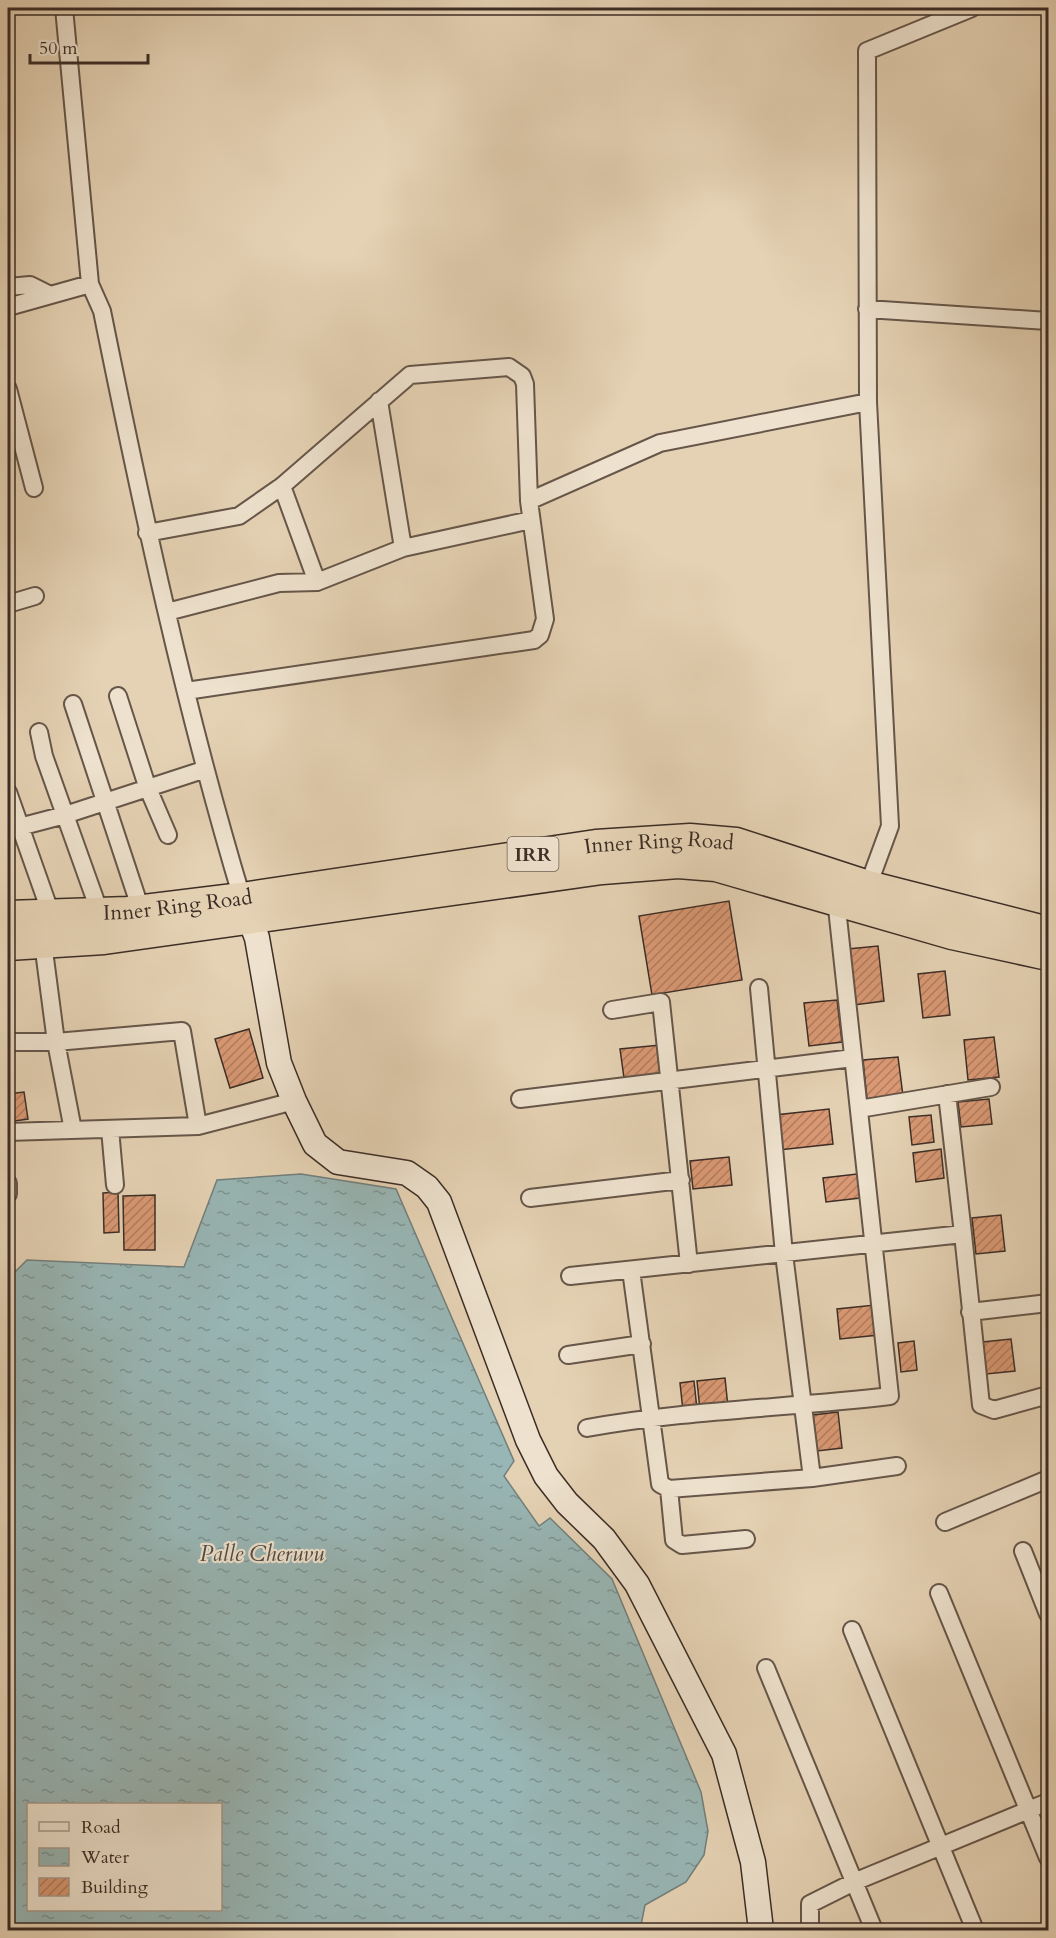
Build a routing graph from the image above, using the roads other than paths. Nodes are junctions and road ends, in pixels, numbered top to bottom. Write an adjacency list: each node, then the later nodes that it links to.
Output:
1 (64, 8): 3 (street)
2 (972, 8): 7 (street)
3 (90, 284): 5 (street); 16 (street)
4 (8, 287): 5 (street)
5 (50, 295): 6 (street)
6 (8, 307)
7 (867, 309): 8 (street); 11 (street)
8 (1048, 321)
9 (8, 389): 13 (street)
10 (379, 400): 12 (street); 14 (street); 17 (street)
11 (868, 402): 14 (street); 33 (street)
12 (282, 486): 16 (street); 18 (street)
13 (34, 488)
14 (530, 501): 15 (street)
15 (531, 520): 17 (street); 22 (street)
16 (147, 533): 21 (street)
17 (403, 548): 18 (street)
18 (317, 582): 21 (street)
19 (35, 596): 20 (street)
20 (8, 604)
21 (167, 612): 22 (street)
22 (186, 690): 26 (street)
23 (117, 696): 27 (street)
24 (73, 704): 29 (street)
25 (39, 732): 30 (street)
26 (203, 770): 27 (street); 35 (street)
27 (147, 786): 29 (street); 32 (street)
28 (8, 792): 31 (street)
29 (105, 800): 30 (street); 36 (street)
30 (64, 815): 31 (street); 37 (street)
31 (13, 828): 38 (street)
32 (168, 836)
33 (868, 886): 34 (street); 35 (highway, Inner Ring Road / IRR); 40 (highway, Inner Ring Road / IRR)
34 (836, 899): 35 (highway, Inner Ring Road / IRR); 43 (highway, Inner Ring Road / IRR); 49 (street)
35 (247, 909): 36 (highway, Inner Ring Road / IRR); 41 (highway, Inner Ring Road / IRR); 55 (street)
36 (141, 910): 37 (highway, Inner Ring Road / IRR)
37 (100, 913): 38 (highway, Inner Ring Road / IRR)
38 (51, 914): 39 (highway, Inner Ring Road / IRR)
39 (8, 915)
40 (1048, 932)
41 (43, 943): 42 (highway, Inner Ring Road / IRR); 48 (street)
42 (8, 945)
43 (1048, 954): 44 (street)
44 (1048, 961)
45 (759, 988): 50 (street)
46 (612, 1010): 51 (street)
47 (8, 1042): 48 (street)
48 (56, 1042): 57 (street); 59 (street)
49 (853, 1058): 50 (street); 56 (street)
50 (765, 1068): 51 (street); 68 (street)
51 (671, 1080): 54 (street); 61 (street)
52 (991, 1087): 53 (street)
53 (947, 1094): 56 (street); 66 (street)
54 (520, 1100)
55 (294, 1101): 57 (street); 96 (street)
56 (859, 1108): 67 (street)
57 (198, 1126): 58 (street)
58 (110, 1129): 59 (street); 63 (street)
59 (73, 1130): 60 (street)
60 (8, 1132)
61 (681, 1180): 65 (street); 69 (street)
62 (8, 1183): 64 (street)
63 (115, 1185)
64 (8, 1194)
65 (530, 1198)
66 (963, 1234): 67 (street); 73 (street)
67 (873, 1244): 68 (street); 77 (street)
68 (784, 1254): 69 (street); 77 (street)
69 (689, 1264): 70 (street)
70 (631, 1270): 71 (street); 74 (street)
71 (570, 1275)
72 (1048, 1303): 73 (street)
73 (970, 1312): 76 (street)
74 (642, 1344): 75 (street); 78 (street)
75 (568, 1355)
76 (1048, 1395)
77 (804, 1406): 78 (street); 81 (street)
78 (652, 1416): 79 (street); 83 (street)
79 (587, 1428)
80 (897, 1466): 81 (street)
81 (812, 1478): 83 (street)
82 (1048, 1479): 84 (street)
83 (669, 1490): 85 (street)
84 (945, 1522)
85 (746, 1539)
86 (1023, 1551): 88 (street)
87 (939, 1593): 92 (street)
88 (1048, 1614)
89 (852, 1630): 93 (street)
90 (766, 1668): 95 (street)
91 (1048, 1802): 92 (street)
92 (1028, 1810): 93 (street); 94 (street)
93 (940, 1848): 95 (street); 99 (street)
94 (1048, 1858)
95 (854, 1882): 97 (street); 98 (street)
96 (760, 1930)
97 (810, 1930)
98 (874, 1930)
99 (975, 1930)

